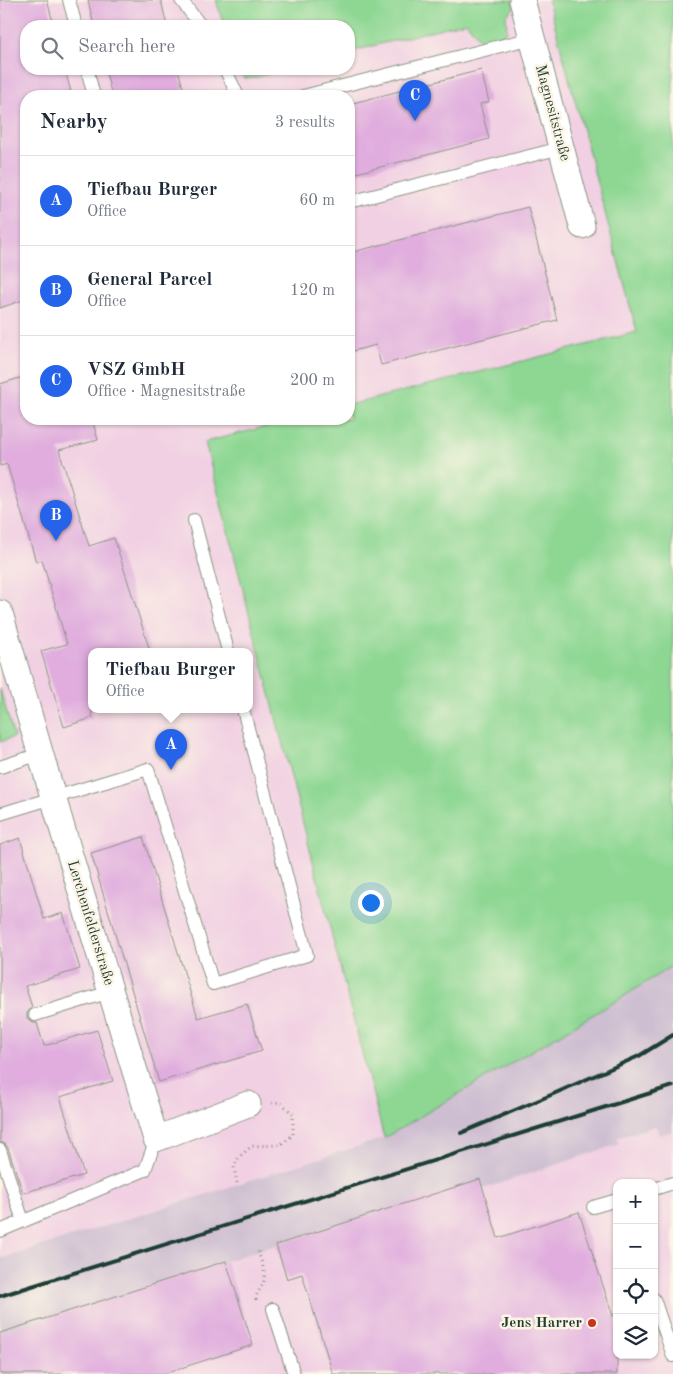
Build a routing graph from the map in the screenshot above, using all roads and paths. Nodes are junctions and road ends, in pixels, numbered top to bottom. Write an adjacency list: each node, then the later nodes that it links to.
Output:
1 (69, 0): 4 (lane)
2 (180, 0): 5 (lane)
3 (522, 0): 6 (street, Magnesitstraße)
4 (74, 20)
5 (196, 20)
6 (532, 38): 11 (lane); 12 (street, Magnesitstraße)
7 (89, 75): 9 (lane)
8 (228, 75): 10 (lane)
9 (92, 90)
10 (235, 90)
11 (327, 90)
12 (561, 148): 13 (lane); 14 (street, Magnesitstraße)
13 (355, 200)
14 (582, 226)
15 (194, 520): 17 (lane)
16 (0, 612): 19 (street, Lerchenfelderstraße)
17 (227, 648)
18 (244, 713): 21 (lane)
19 (40, 754): 20 (lane); 21 (street, Lerchenfelderstraße)
20 (0, 767)
21 (52, 798): 22 (lane); 23 (street, Lerchenfelderstraße)
22 (0, 814)
23 (110, 992): 24 (lane); 26 (street, Lerchenfelderstraße)
24 (35, 1015)
25 (248, 1104): 26 (street); 28 (path)
26 (156, 1139): 33 (lane)
27 (0, 1150): 33 (lane)
28 (237, 1183)
29 (673, 1183): 30 (lane)
30 (658, 1188)
31 (613, 1201): 32 (lane)
32 (593, 1207)
33 (23, 1221): 34 (lane)
34 (0, 1231)
35 (273, 1309): 38 (lane)
36 (658, 1312): 37 (lane)
37 (673, 1356)
38 (294, 1374)

